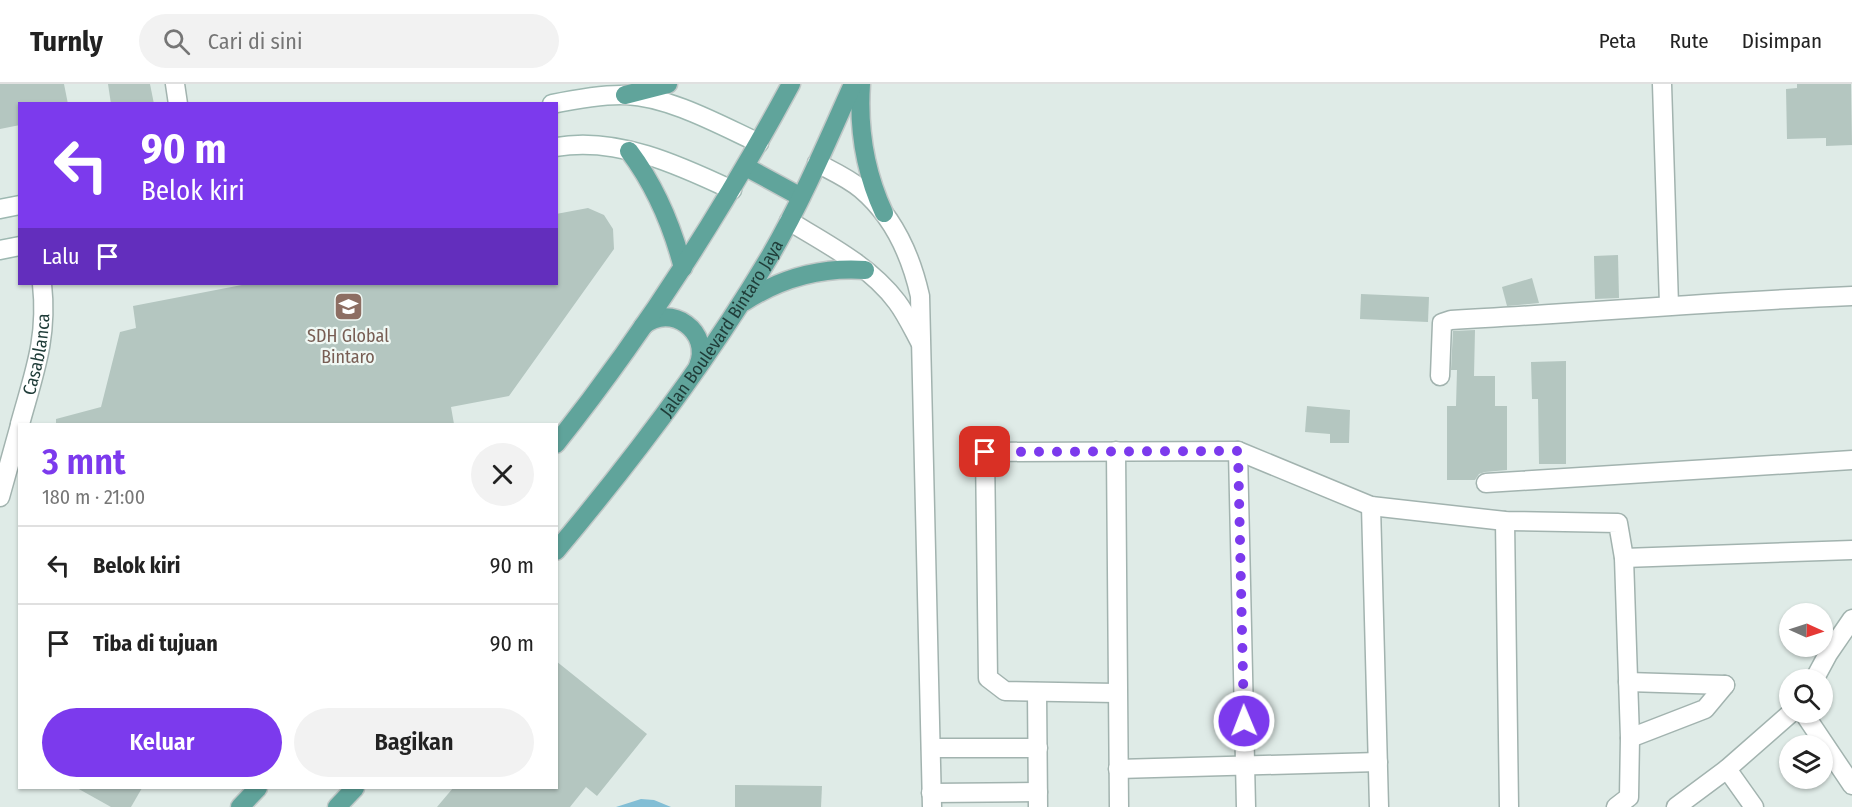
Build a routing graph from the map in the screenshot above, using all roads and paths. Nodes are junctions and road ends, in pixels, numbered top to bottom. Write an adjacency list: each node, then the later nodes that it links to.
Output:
1 (175, 84): 8 (street)
2 (668, 84): 7 (main road)
3 (791, 84): 10 (main road)
4 (853, 84): 13 (main road, Jalan Boulevard Bintaro Jaya)
5 (861, 84): 19 (main road)
6 (1662, 84): 28 (street)
7 (625, 95): 9 (street); 10 (street)
8 (178, 102)
9 (558, 103)
10 (759, 143): 14 (main road)
11 (558, 147): 12 (street)
12 (629, 151): 15 (street); 23 (main road)
13 (817, 163): 16 (main road, Jalan Boulevard Bintaro Jaya); 19 (street)
14 (746, 167): 15 (main road); 16 (main road)
15 (732, 190): 23 (main road)
16 (801, 198): 20 (main road, Jalan Boulevard Bintaro Jaya)
17 (18, 205): 18 (street)
18 (0, 209)
19 (884, 213): 30 (street)
20 (789, 221): 24 (street); 27 (main road, Jalan Boulevard Bintaro Jaya)
21 (18, 246): 22 (street)
22 (0, 250)
23 (683, 268): 29 (main road)
24 (865, 270): 27 (main road); 30 (street)
25 (42, 285): 33 (street, Casablanca)
26 (1852, 296): 28 (street)
27 (740, 305): 31 (main road, Jalan Boulevard Bintaro Jaya)
28 (1669, 305): 32 (street)
29 (639, 330): 31 (main road); 35 (main road)
30 (922, 347): 55 (street)
31 (696, 370): 43 (main road, Jalan Boulevard Bintaro Jaya)
32 (1440, 376)
33 (21, 423)
34 (18, 432): 40 (street, Casablanca)
35 (558, 441)
36 (1116, 451): 37 (street); 49 (street); 50 (street)
37 (1238, 451): 41 (street); 57 (street)
38 (1852, 460): 39 (street)
39 (1486, 483)
40 (0, 497)
41 (1371, 506): 42 (street); 56 (street)
42 (1505, 521): 45 (street); 70 (street)
43 (558, 549)
44 (1852, 550): 45 (street)
45 (1624, 558): 48 (street)
46 (1852, 619): 47 (street)
47 (1820, 669)
48 (1628, 682): 53 (street); 53 (street)
49 (1036, 692): 50 (street); 54 (street)
50 (1116, 693): 58 (street)
51 (1779, 723): 59 (street)
52 (1810, 723): 60 (street)
53 (1630, 738): 71 (street)
54 (1038, 747): 55 (street); 64 (street)
55 (931, 748): 63 (street)
56 (1378, 762): 57 (street); 69 (street)
57 (1245, 765): 58 (street); 68 (street)
58 (1118, 769): 67 (street)
59 (1727, 769): 72 (street); 73 (street)
60 (1852, 785)
61 (257, 789): 65 (main road)
62 (354, 789): 66 (main road)
63 (932, 800): 64 (street)
64 (1038, 800)
65 (240, 807)
66 (338, 807)
67 (1119, 807)
68 (1246, 807)
69 (1379, 807)
70 (1509, 807)
71 (1616, 807)
72 (1676, 807)
73 (1754, 807)

